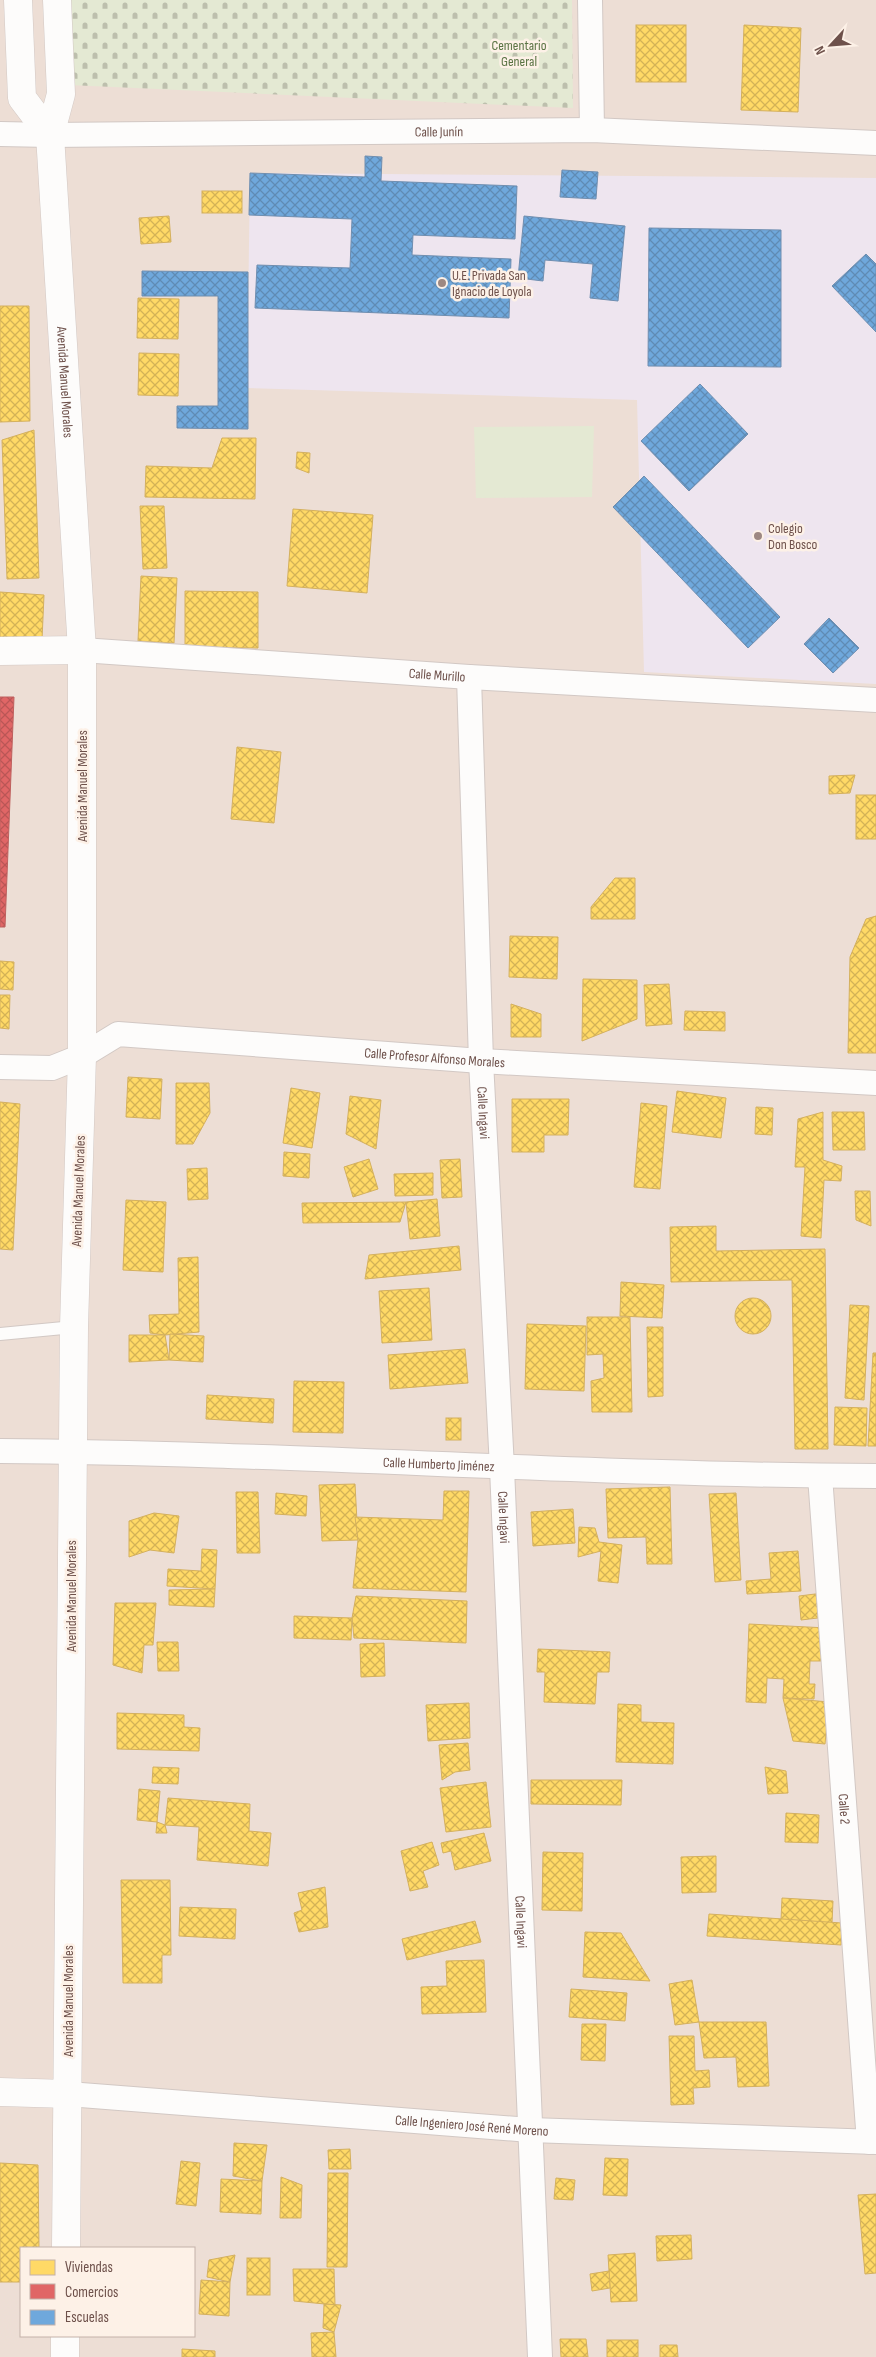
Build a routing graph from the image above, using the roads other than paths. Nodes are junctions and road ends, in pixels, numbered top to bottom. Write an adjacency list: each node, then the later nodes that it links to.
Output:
1 (18, 0): 6 (street)
2 (57, 0): 6 (street, Avenida Manuel Morales)
3 (590, 0): 4 (street)
4 (592, 130): 6 (street, Calle Junín); 7 (street, Calle Junín)
5 (0, 134): 6 (street, Calle Junín)
6 (50, 135): 8 (street, Avenida Manuel Morales)
7 (876, 144)
8 (82, 650): 9 (street, Calle Murillo); 10 (street, Calle Murillo); 12 (street, Avenida Manuel Morales)
9 (0, 651)
10 (469, 677): 11 (street, Calle Murillo); 13 (street, Calle Ingavi)
11 (876, 700)
12 (82, 1056): 13 (street, Calle Profesor Alfonso Morales); 14 (street, Calle Profesor Alfonso Morales); 16 (street, Avenida Manuel Morales)
13 (481, 1061): 15 (street, Calle Profesor Alfonso Morales); 20 (street, Calle Ingavi)
14 (0, 1066)
15 (876, 1083)
16 (74, 1327): 17 (lane); 19 (street, Avenida Manuel Morales)
17 (0, 1334)
18 (0, 1451): 19 (street, Calle Humberto Jiménez)
19 (73, 1452): 20 (street, Calle Humberto Jiménez); 24 (street, Avenida Manuel Morales)
20 (502, 1468): 21 (street, Calle Humberto Jiménez); 25 (street, Calle Ingavi)
21 (820, 1476): 22 (street, Calle Humberto Jiménez); 26 (street, Calle 2)
22 (876, 1476)
23 (0, 2092): 24 (street)
24 (68, 2094): 25 (street, Calle Ingeniero José René Moreno); 27 (street, Avenida Manuel Morales)
25 (530, 2130): 26 (street, Calle Ingeniero José René Moreno); 30 (street, Calle Ingavi)
26 (872, 2142)
27 (66, 2247)
28 (65, 2337): 29 (street)
29 (65, 2357)
30 (540, 2357)

